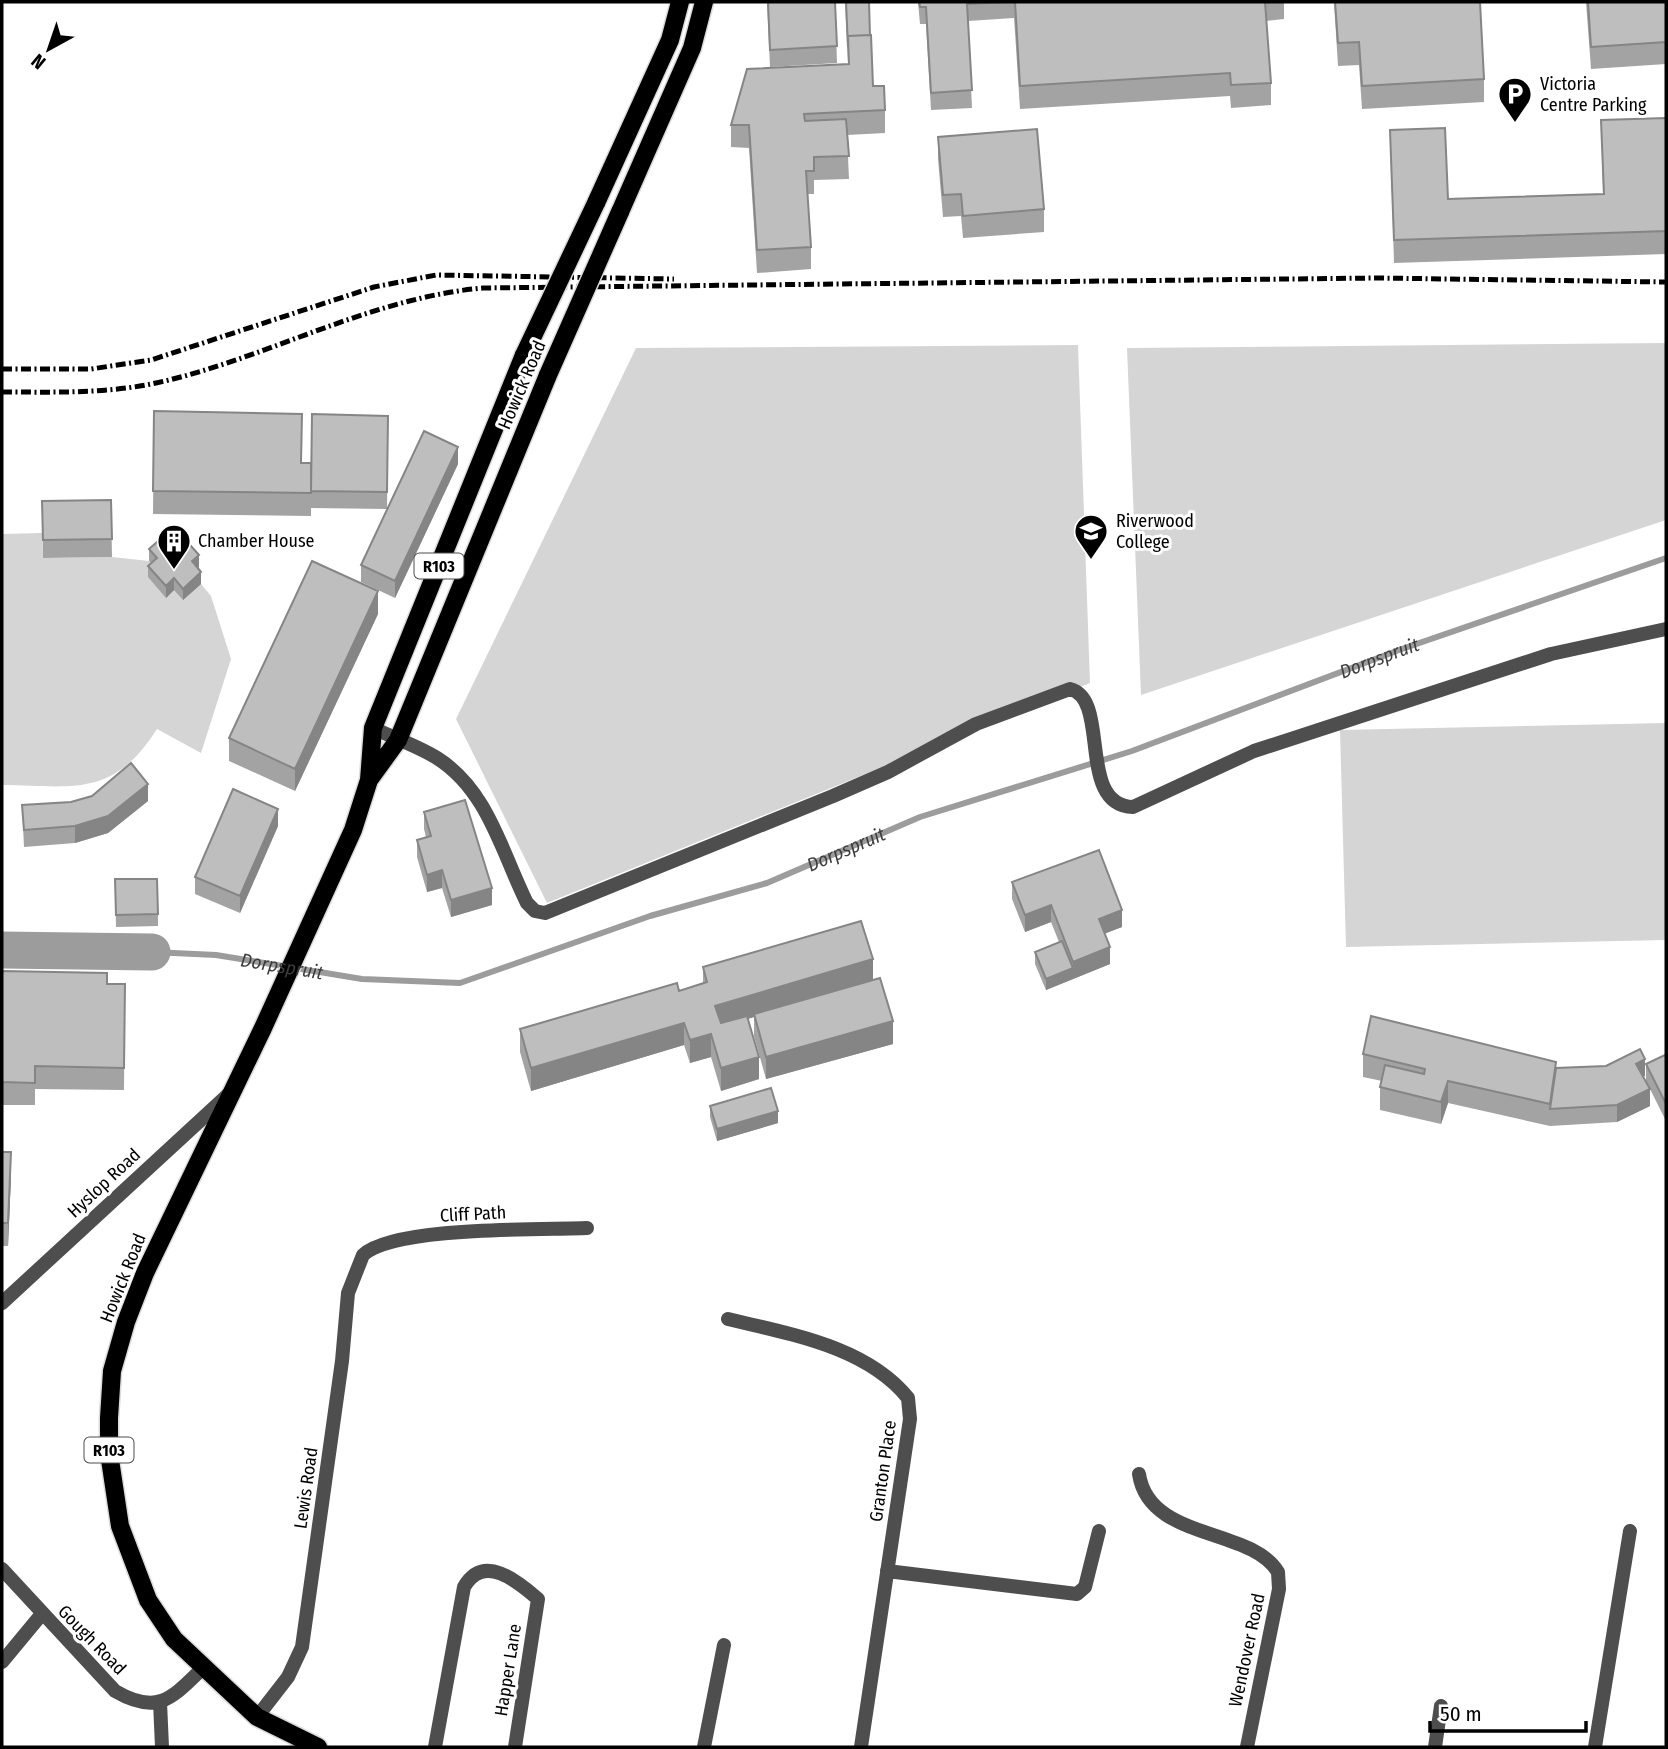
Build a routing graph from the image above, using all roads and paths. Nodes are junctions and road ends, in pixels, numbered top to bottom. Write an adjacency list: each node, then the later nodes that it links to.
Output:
1 (680, 2): 4 (main road, Howick Road / R103, bridge)
2 (704, 2): 5 (main road, Howick Road / R103, bridge)
3 (1666, 629): 5 (street)
4 (373, 728): 5 (street); 6 (main road, Howick Road / R103)
5 (398, 740): 6 (main road, Howick Road / R103)
6 (369, 780): 7 (main road, Howick Road / R103)
7 (232, 1091): 10 (street, Hyslop Road); 20 (main road, Howick Road / R103)
8 (587, 1228): 9 (street, Cliff Path)
9 (365, 1254): 23 (street, Lewis Road)
10 (2, 1303)
11 (728, 1319): 16 (street, Granton Place)
12 (1139, 1474): 30 (street, Wendover Road)
13 (1098, 1531): 16 (street)
14 (1630, 1531): 32 (street)
15 (2, 1569): 17 (street, Gough Road)
16 (887, 1571): 29 (street, Granton Place)
17 (41, 1615): 19 (street); 21 (street, Gough Road)
18 (724, 1645): 28 (street)
19 (2, 1662)
20 (203, 1668): 21 (street); 23 (main road, Howick Road / R103)
21 (160, 1702): 24 (street)
22 (1441, 1706): 31 (street)
23 (257, 1717): 25 (main road, Howick Road / R103)
24 (162, 1747)
25 (318, 1747)
26 (435, 1747): 27 (street, Happer Lane)
27 (515, 1747)
28 (704, 1747)
29 (861, 1747)
30 (1247, 1747)
31 (1434, 1747)
32 (1595, 1747)

